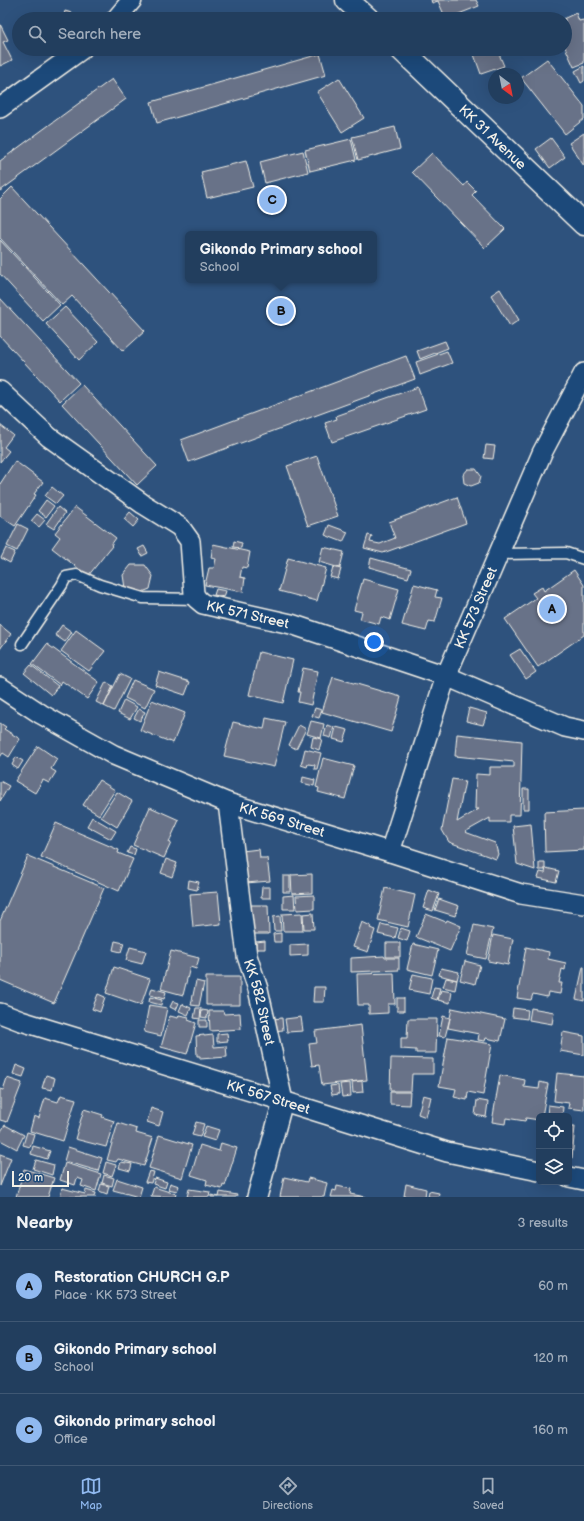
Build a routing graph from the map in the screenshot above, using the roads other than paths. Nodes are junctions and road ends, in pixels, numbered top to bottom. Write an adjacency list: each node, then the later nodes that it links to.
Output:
1 (132, 0): 3 (street)
2 (347, 0): 4 (main road)
3 (122, 12)
4 (360, 12)
5 (72, 56): 7 (street)
6 (408, 56): 8 (main road, KK 31 Avenue)
7 (0, 108)
8 (584, 224)
9 (584, 372): 11 (street, KK 573 Street)
10 (0, 391): 13 (street, KK 571 Street)
11 (498, 554): 12 (lane); 15 (street, KK 573 Street)
12 (584, 559)
13 (197, 599): 14 (lane); 15 (street, KK 571 Street)
14 (22, 644)
15 (446, 676): 17 (street, KK 571 Street); 19 (street, KK 573 Street)
16 (0, 687): 18 (street, KK 569 Street)
17 (584, 731)
18 (228, 803): 19 (street, KK 569 Street); 22 (street, KK 582 Street)
19 (390, 852): 20 (street, KK 569 Street)
20 (584, 904)
21 (0, 1012): 22 (street, KK 567 Street)
22 (283, 1100): 23 (street, KK 567 Street); 26 (street, KK 582 Street)
23 (536, 1170)
24 (572, 1178): 25 (street)
25 (584, 1180)
26 (257, 1197)

